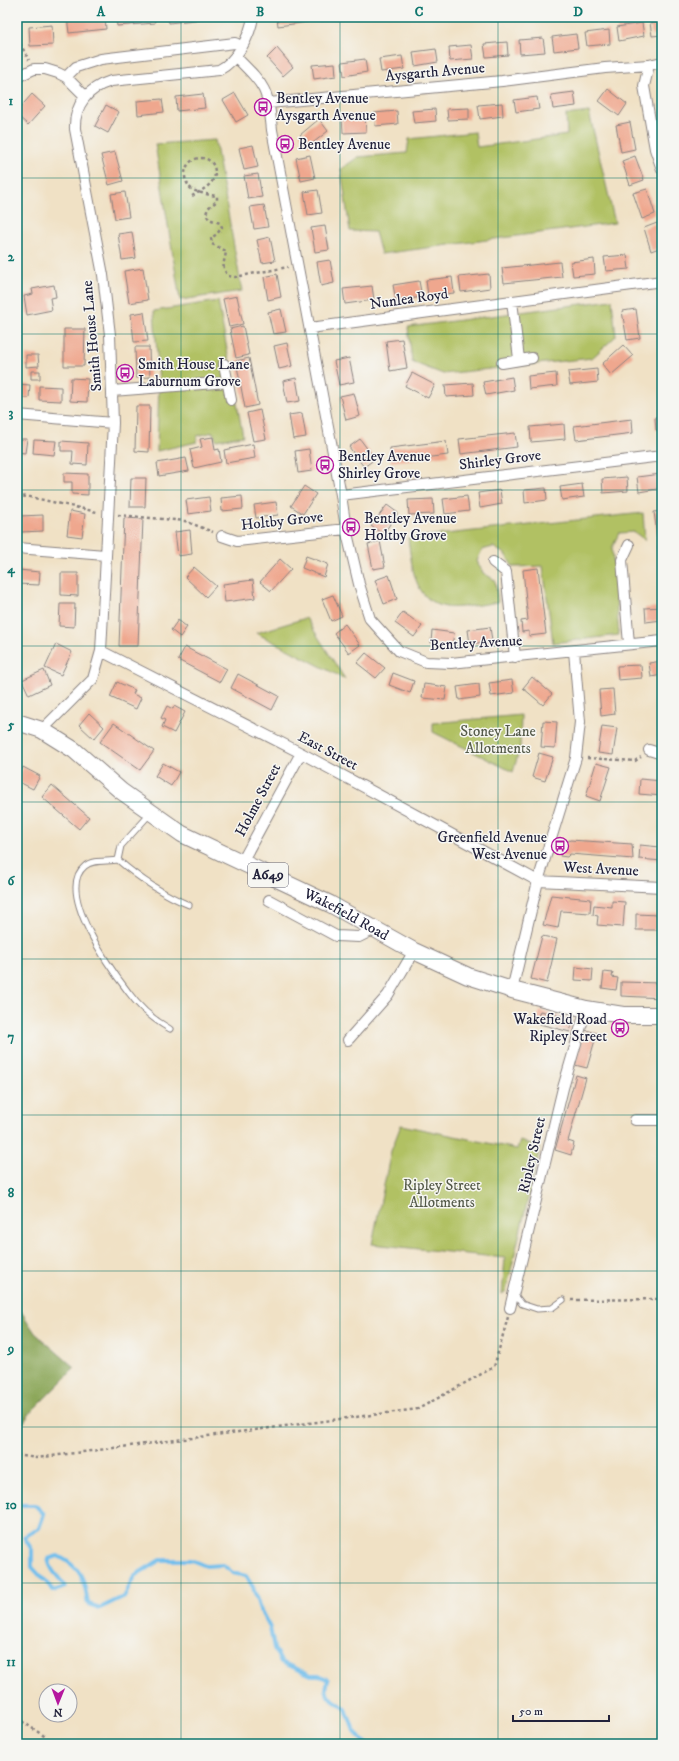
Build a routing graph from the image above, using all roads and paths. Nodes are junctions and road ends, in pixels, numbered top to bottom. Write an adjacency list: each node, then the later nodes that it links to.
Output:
1 (252, 17): 3 (street, Smith House Lane)
2 (17, 38): 7 (path)
3 (241, 46): 4 (street, Smith House Lane); 9 (street)
4 (236, 57): 10 (street, Smith House Lane); 11 (street)
5 (662, 62): 6 (street, Aysgarth Avenue)
6 (648, 65): 11 (street, Aysgarth Avenue); 12 (street)
7 (34, 69): 8 (street); 9 (street)
8 (17, 77)
9 (66, 77): 10 (street)
10 (85, 96): 24 (street, Smith House Lane)
11 (269, 103): 15 (street, Bentley Avenue)
12 (662, 170)
13 (200, 192): 13 (path); 14 (path); 15 (path)
14 (192, 196)
15 (298, 265): 18 (street, Bentley Avenue)
16 (662, 281): 17 (street, Nunlea Royd)
17 (512, 301): 18 (street, Nunlea Royd); 20 (street)
18 (310, 328): 29 (street, Bentley Avenue)
19 (532, 358): 20 (street)
20 (519, 359): 21 (street)
21 (502, 363)
22 (224, 364): 23 (street)
23 (228, 382): 24 (street); 25 (street)
24 (112, 391): 27 (street, Smith House Lane)
25 (231, 400)
26 (17, 415): 27 (street)
27 (113, 423): 34 (street, Smith House Lane)
28 (662, 456): 29 (street, Shirley Grove)
29 (341, 495): 30 (street, Bentley Avenue)
30 (346, 529): 31 (street, Holtby Grove); 40 (street, Bentley Avenue)
31 (222, 536)
32 (629, 545): 37 (street)
33 (17, 548): 34 (street)
34 (105, 555): 39 (street, Smith House Lane)
35 (493, 562): 40 (street)
36 (662, 641): 37 (street, Bentley Avenue)
37 (629, 644): 38 (street, Bentley Avenue)
38 (574, 650): 40 (street, Bentley Avenue); 46 (street)
39 (101, 651): 42 (street, Smith House Lane); 44 (street, East Street)
40 (515, 657)
41 (17, 722): 42 (main road, Wakefield Road / A649)
42 (42, 730): 47 (main road, Wakefield Road / A649)
43 (649, 750): 45 (street); 46 (path)
44 (301, 753): 49 (street, Holme Street); 50 (street, East Street)
45 (662, 754)
46 (576, 758): 50 (street)
47 (151, 813): 48 (lane); 49 (main road, Wakefield Road / A649)
48 (118, 860): 53 (lane); 59 (lane)
49 (242, 862): 54 (main road, Wakefield Road / A649)
50 (538, 881): 51 (street, West Avenue); 56 (street)
51 (662, 887)
52 (269, 900): 54 (street)
53 (189, 904)
54 (373, 930): 55 (main road, Wakefield Road / A649)
55 (414, 951): 56 (main road, Wakefield Road / A649); 60 (street)
56 (512, 990): 57 (main road, Wakefield Road / A649)
57 (586, 1009): 58 (main road, Wakefield Road / A649); 63 (street, Ripley Street)
58 (662, 1015)
59 (170, 1029)
60 (348, 1040)
61 (635, 1120): 62 (street)
62 (662, 1120)
63 (514, 1294): 65 (lane); 66 (street, Ripley Street)
64 (662, 1299): 65 (path)
65 (563, 1300)
66 (510, 1308): 67 (path)
67 (17, 1455)
68 (17, 1718): 69 (path)
69 (56, 1744)

